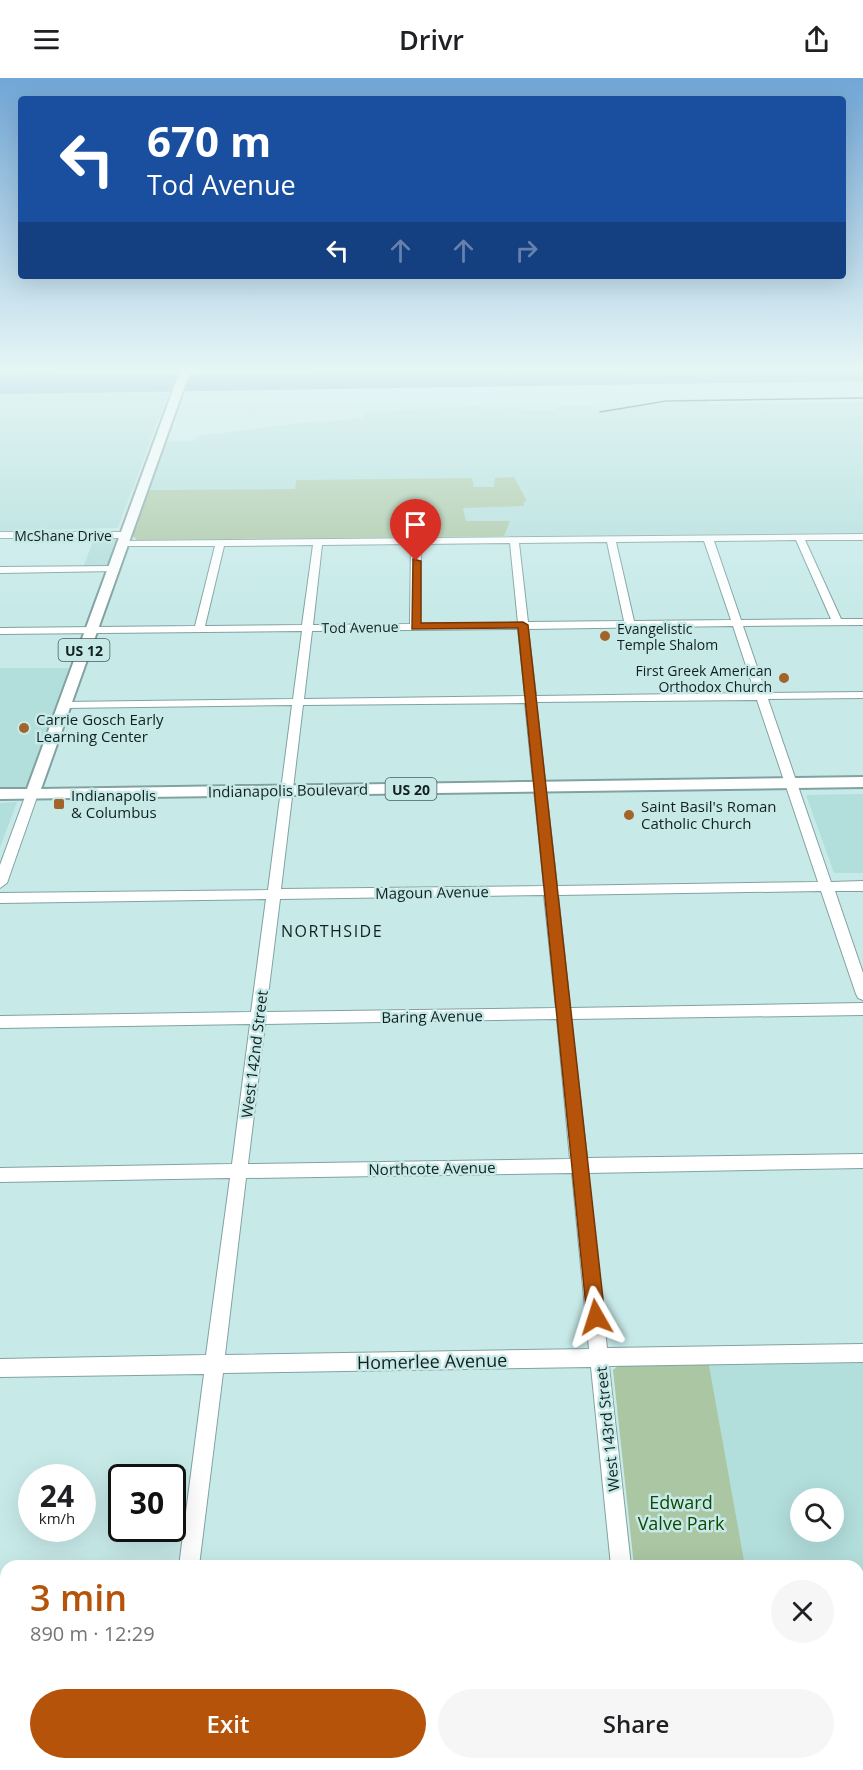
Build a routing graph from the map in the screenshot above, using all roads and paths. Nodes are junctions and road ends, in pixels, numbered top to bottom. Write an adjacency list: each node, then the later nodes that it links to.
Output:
1 (156, 450): 6 (main road, US 12)
2 (0, 535): 6 (street, McShane Drive)
3 (799, 537): 4 (street, McShane Drive); 5 (street, McShane Drive); 14 (street)
4 (863, 537)
5 (708, 538): 7 (street, McShane Drive); 16 (street)
6 (124, 539): 11 (street, McShane Drive); 12 (main road, US 12)
7 (611, 539): 8 (street, McShane Drive); 17 (street)
8 (514, 540): 9 (street, McShane Drive); 18 (street, West 143rd Street)
9 (416, 541): 10 (street, McShane Drive); 19 (street)
10 (318, 542): 11 (street, McShane Drive); 20 (street, West 142nd Street)
11 (220, 543): 21 (street)
12 (113, 569): 13 (street); 22 (main road, US 12)
13 (0, 570)
14 (837, 622): 15 (street, Tod Avenue); 16 (street, Tod Avenue)
15 (863, 622)
16 (737, 623): 17 (street, Tod Avenue); 25 (street)
17 (630, 624): 18 (street, Tod Avenue)
18 (523, 625): 19 (street, Tod Avenue); 26 (street, West 143rd Street)
19 (416, 627): 20 (street, Tod Avenue)
20 (308, 628): 21 (street, Tod Avenue); 27 (street, West 142nd Street)
21 (199, 629): 22 (street, Tod Avenue)
22 (91, 630): 23 (street, Tod Avenue); 28 (main road, US 12)
23 (0, 631)
24 (863, 695): 25 (street)
25 (762, 696): 26 (street); 30 (street)
26 (531, 699): 27 (street); 31 (street, West 143rd Street)
27 (298, 702): 28 (street); 32 (street, West 142nd Street)
28 (64, 705): 34 (main road, US 12)
29 (863, 782): 30 (main road, Indianapolis Boulevard / US 20)
30 (790, 784): 31 (main road, Indianapolis Boulevard / US 20); 36 (street)
31 (540, 787): 32 (main road, Indianapolis Boulevard / US 20); 38 (street, West 143rd Street)
32 (287, 790): 34 (main road, Indianapolis Boulevard / US 20); 39 (street, West 142nd Street)
33 (0, 794): 34 (main road, Indianapolis Boulevard)
34 (32, 794): 35 (street)
35 (0, 883)
36 (826, 886): 37 (street, Magoun Avenue); 38 (street, Magoun Avenue); 41 (street)
37 (863, 886)
38 (551, 890): 39 (street, Magoun Avenue); 43 (street, West 143rd Street)
39 (274, 894): 40 (street, Magoun Avenue); 44 (street, West 142nd Street)
40 (0, 898)
41 (863, 994)
42 (863, 1009): 43 (street, Baring Avenue)
43 (564, 1014): 44 (street, Baring Avenue); 47 (street, West 143rd Street)
44 (258, 1019): 45 (street, Baring Avenue); 48 (street, West 142nd Street)
45 (0, 1022)
46 (863, 1161): 47 (street, Northcote Avenue)
47 (579, 1166): 48 (street, Northcote Avenue); 51 (street, West 143rd Street)
48 (239, 1172): 49 (street, Northcote Avenue); 52 (street, West 142nd Street)
49 (0, 1175)
50 (863, 1353): 51 (street, Homerlee Avenue)
51 (600, 1358): 52 (street, Homerlee Avenue); 55 (street, West 143rd Street)
52 (214, 1365): 53 (street, Homerlee Avenue); 54 (street, West 142nd Street)
53 (0, 1368)
54 (190, 1560)
55 (620, 1560)

